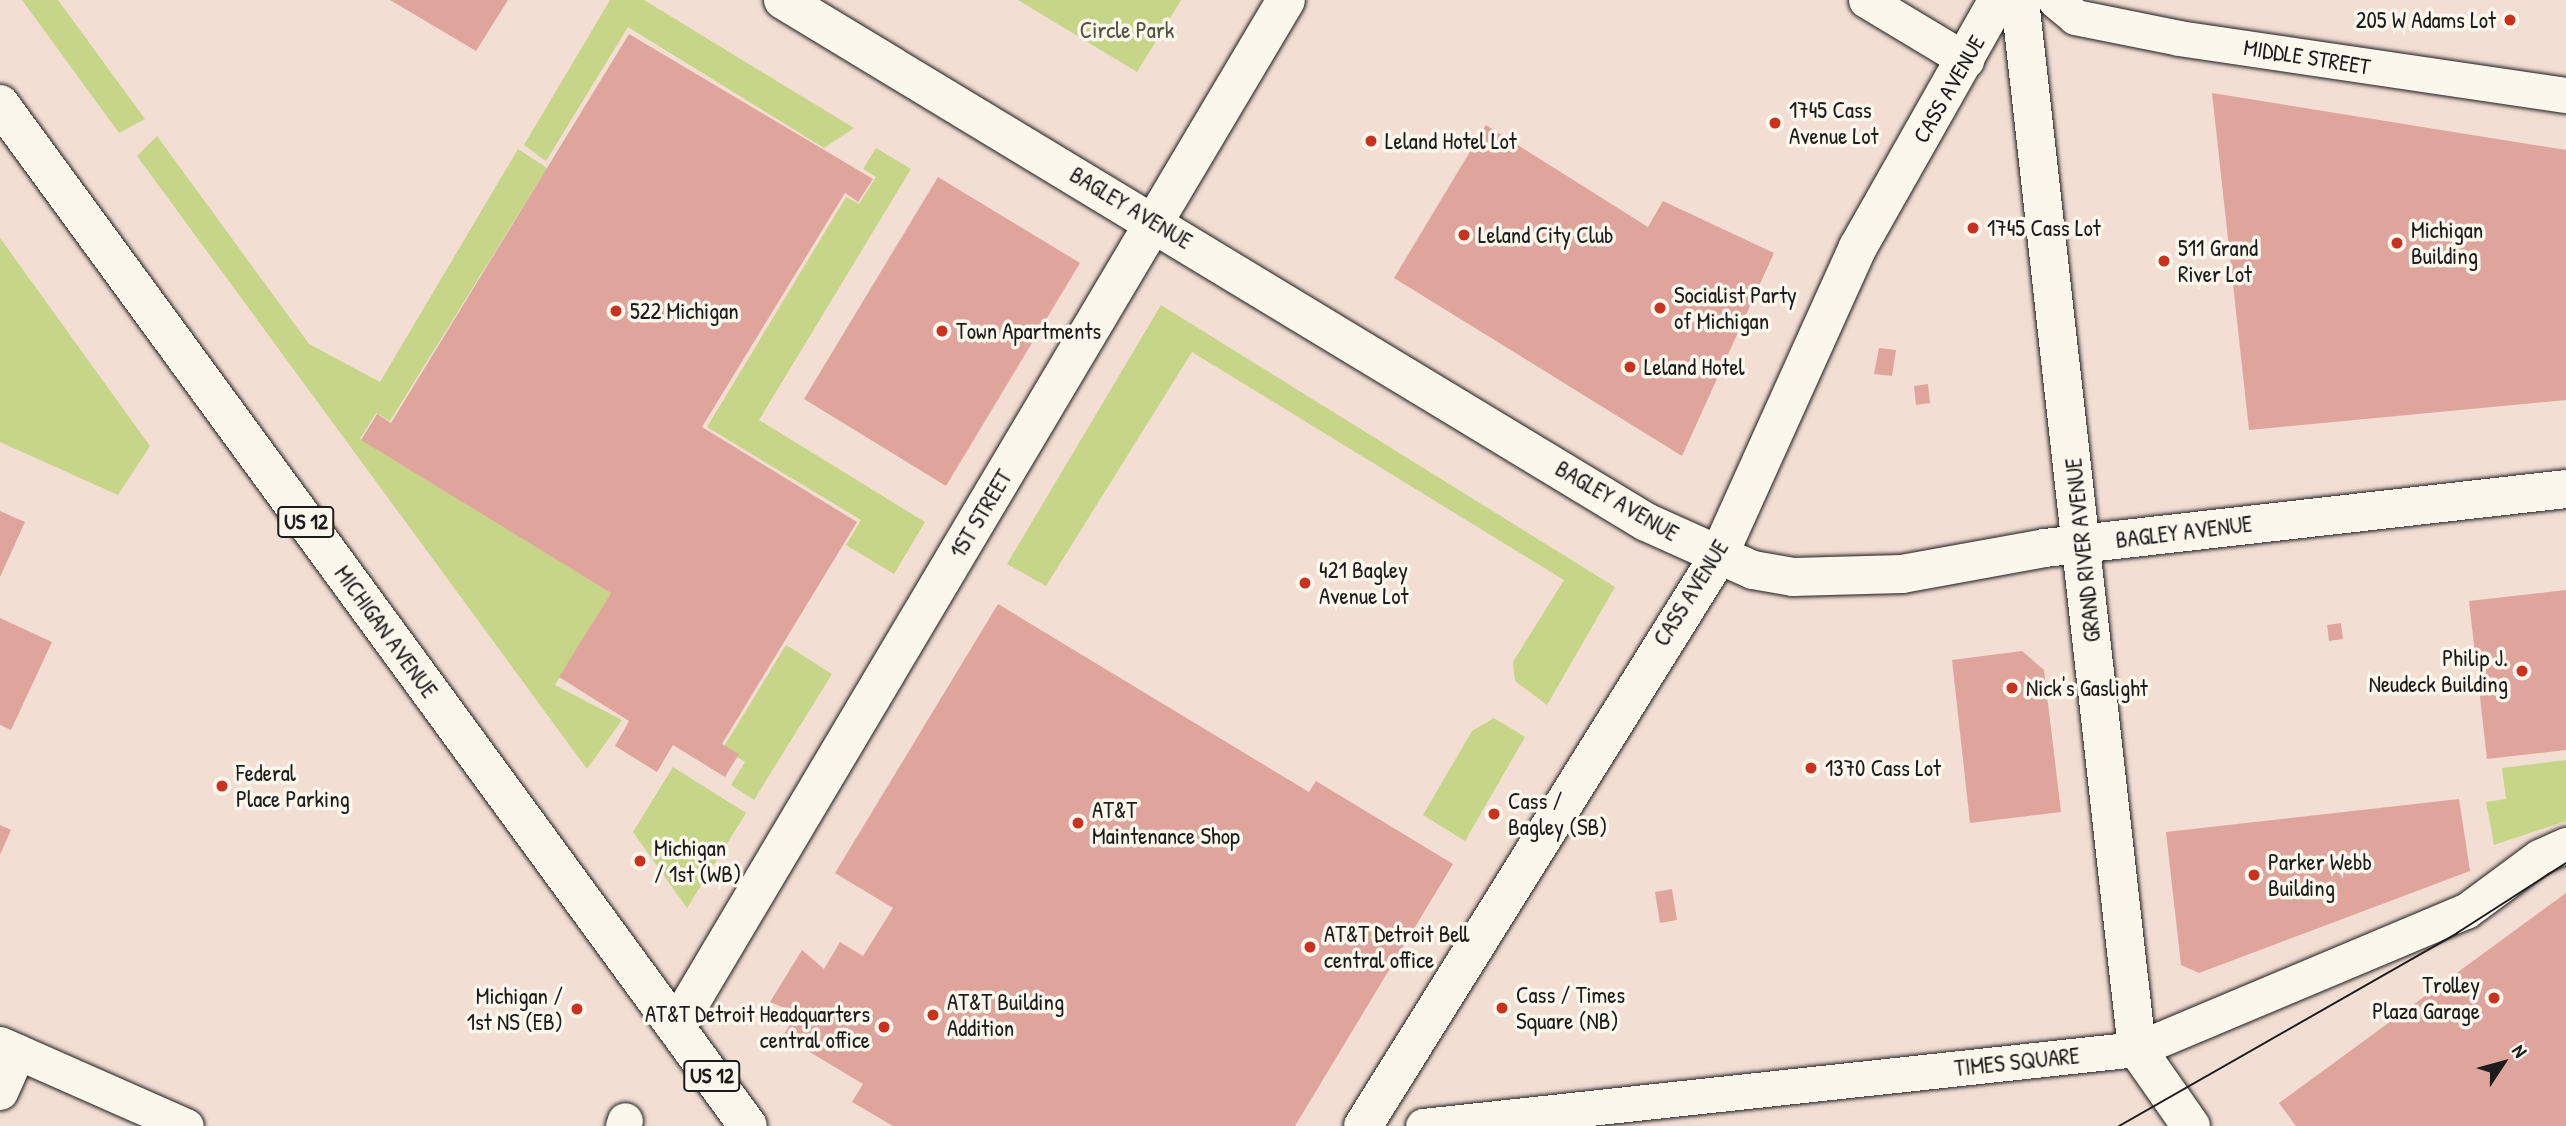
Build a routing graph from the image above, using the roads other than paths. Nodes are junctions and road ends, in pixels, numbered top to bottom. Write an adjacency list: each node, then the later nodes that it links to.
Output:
1 (783, 0): 10 (street, BAGLEY AVENUE)
2 (1286, 0): 10 (street, 1ST STREET)
3 (1866, 0): 7 (street)
4 (1998, 0): 7 (street, CASS AVENUE)
5 (2020, 0): 12 (street, GRAND RIVER AVENUE)
6 (2055, 0): 8 (street, MIDDLE STREET)
7 (1966, 60): 13 (street, CASS AVENUE)
8 (2566, 96)
9 (0, 104): 15 (street, MICHIGAN AVENUE / US 12)
10 (1155, 222): 13 (street, BAGLEY AVENUE); 15 (street, 1ST STREET)
11 (2566, 489): 12 (street, BAGLEY AVENUE)
12 (2082, 544): 13 (street, BAGLEY AVENUE); 17 (street, GRAND RIVER AVENUE)
13 (1718, 558): 21 (street, CASS AVENUE)
14 (2566, 845): 17 (street, TIMES SQUARE)
15 (676, 1027): 20 (street, MICHIGAN AVENUE / US 12)
16 (9, 1048): 18 (street); 19 (street)
17 (2137, 1049): 22 (street, TIMES SQUARE); 23 (street, GRAND RIVER AVENUE)
18 (0, 1092)
19 (186, 1126)
20 (748, 1126)
21 (1363, 1126)
22 (1423, 1126)
23 (2191, 1126)

